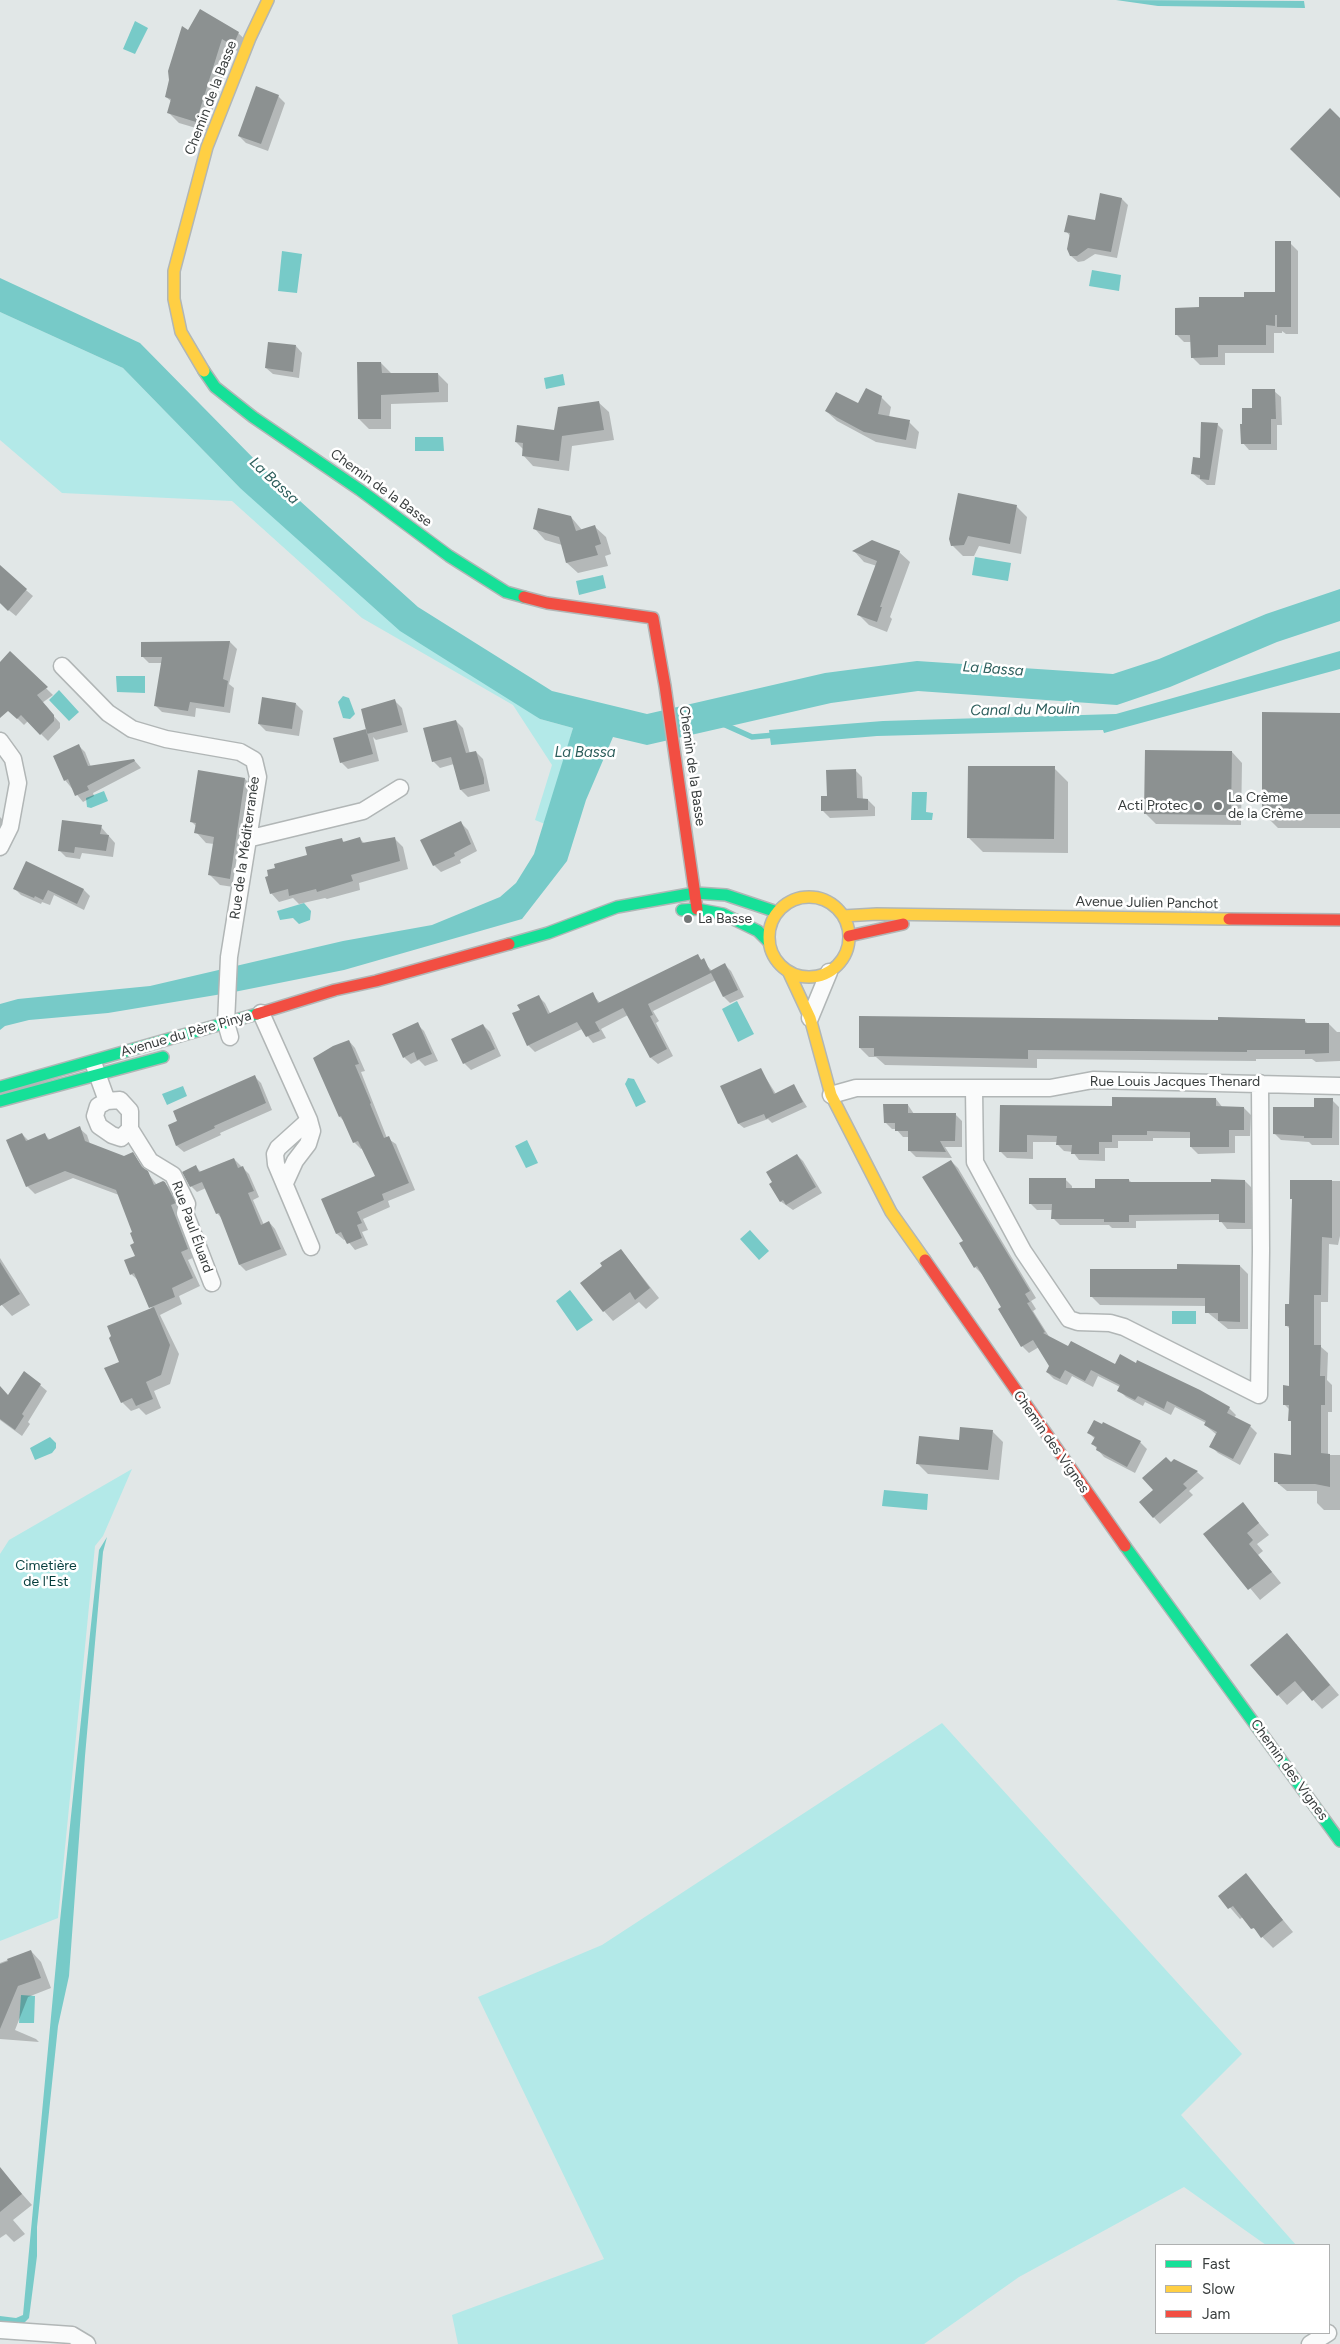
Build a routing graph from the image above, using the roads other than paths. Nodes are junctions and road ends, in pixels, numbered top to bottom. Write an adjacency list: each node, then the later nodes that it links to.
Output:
1 (268, 0): 7 (street, Chemin de la Basse)
2 (62, 666): 5 (street, Rue de la Méditerranée)
3 (0, 741): 6 (street)
4 (400, 788): 5 (street)
5 (248, 839): 24 (street, Rue de la Méditerranée)
6 (0, 847)
7 (695, 893): 8 (street, Chemin de la Basse); 10 (street, Avenue du Père Pinya); 15 (street, Avenue du Père Pinya)
8 (697, 909): 9 (street); 17 (street)
9 (669, 912)
10 (777, 912): 11 (street); 17 (street)
11 (843, 916): 12 (street, Avenue Julien Panchot); 16 (street)
12 (953, 916): 13 (street, Avenue Julien Panchot); 16 (street, Avenue Julien Panchot)
13 (1340, 920)
14 (613, 921): 15 (street, Avenue du Père Pinya)
15 (548, 933): 20 (street, Avenue du Père Pinya)
16 (849, 936): 18 (street)
17 (768, 941): 19 (street)
18 (829, 972): 19 (street); 22 (street)
19 (789, 973): 22 (street, Chemin des Vignes)
20 (376, 981): 21 (street, Avenue du Père Pinya); 23 (street, Avenue du Père Pinya)
21 (302, 1012)
22 (810, 1018): 31 (street, Chemin des Vignes)
23 (265, 1023): 24 (street, Avenue du Père Pinya); 35 (street)
24 (228, 1028): 26 (street, Avenue du Père Pinya)
25 (173, 1054): 26 (street, Avenue du Père Pinya)
26 (95, 1068): 28 (street, Avenue du Père Pinya); 32 (street, Avenue du Père Pinya); 33 (street)
27 (1260, 1083): 29 (street, Rue Louis Jacques Thenard); 30 (street, Rue Louis Jacques Thenard); 30 (street)
28 (0, 1086)
29 (1340, 1086)
30 (974, 1088): 31 (street, Rue Louis Jacques Thenard)
31 (831, 1095): 37 (street, Chemin des Vignes)
32 (0, 1101)
33 (107, 1101): 34 (street); 34 (street)
34 (130, 1129): 36 (street, Rue Paul Éluard)
35 (311, 1247)
36 (212, 1282)
37 (1340, 1841)
38 (0, 2330): 40 (street)
39 (1325, 2334): 41 (street)
40 (88, 2344)
41 (1310, 2344)

